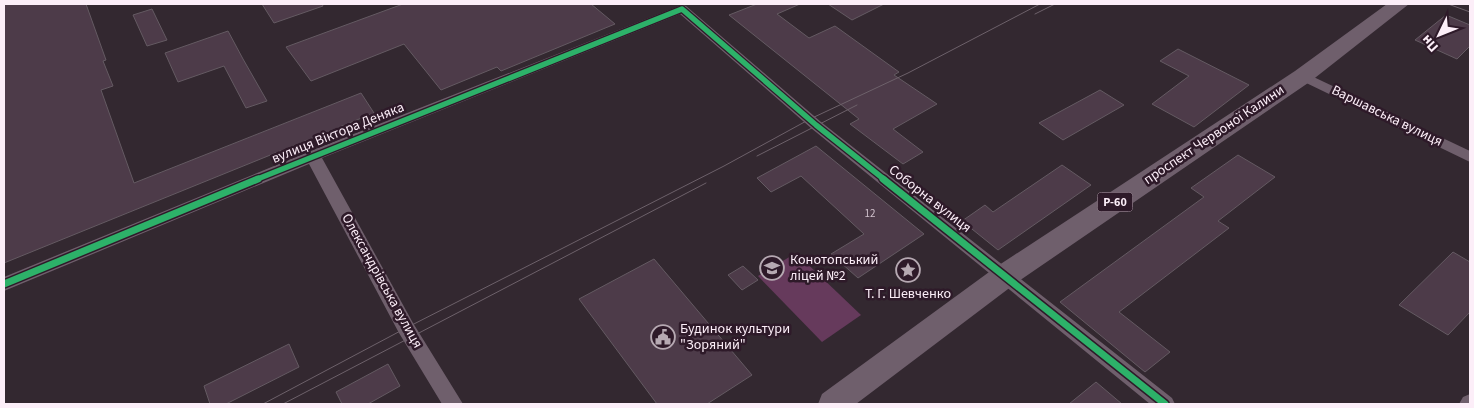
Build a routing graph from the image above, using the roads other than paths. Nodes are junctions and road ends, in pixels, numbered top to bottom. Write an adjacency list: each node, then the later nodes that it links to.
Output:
1 (1399, 4): 3 (main road, проспект Червоної Калини / Р-60)
2 (682, 9): 4 (street, вулиця Віктора Деняка); 6 (street, Соборна вулиця)
3 (1303, 76): 5 (street, Варшавська вулиця); 6 (main road, проспект Червоної Калини / Р-60)
4 (314, 156): 7 (street, вулиця Віктора Деняка); 8 (street, Олександрівська вулиця)
5 (1470, 158)
6 (1006, 275): 9 (main road, проспект Червоної Калини / Р-60); 10 (street, Соборна вулиця)
7 (4, 284)
8 (453, 404)
9 (834, 404)
10 (1165, 404)

